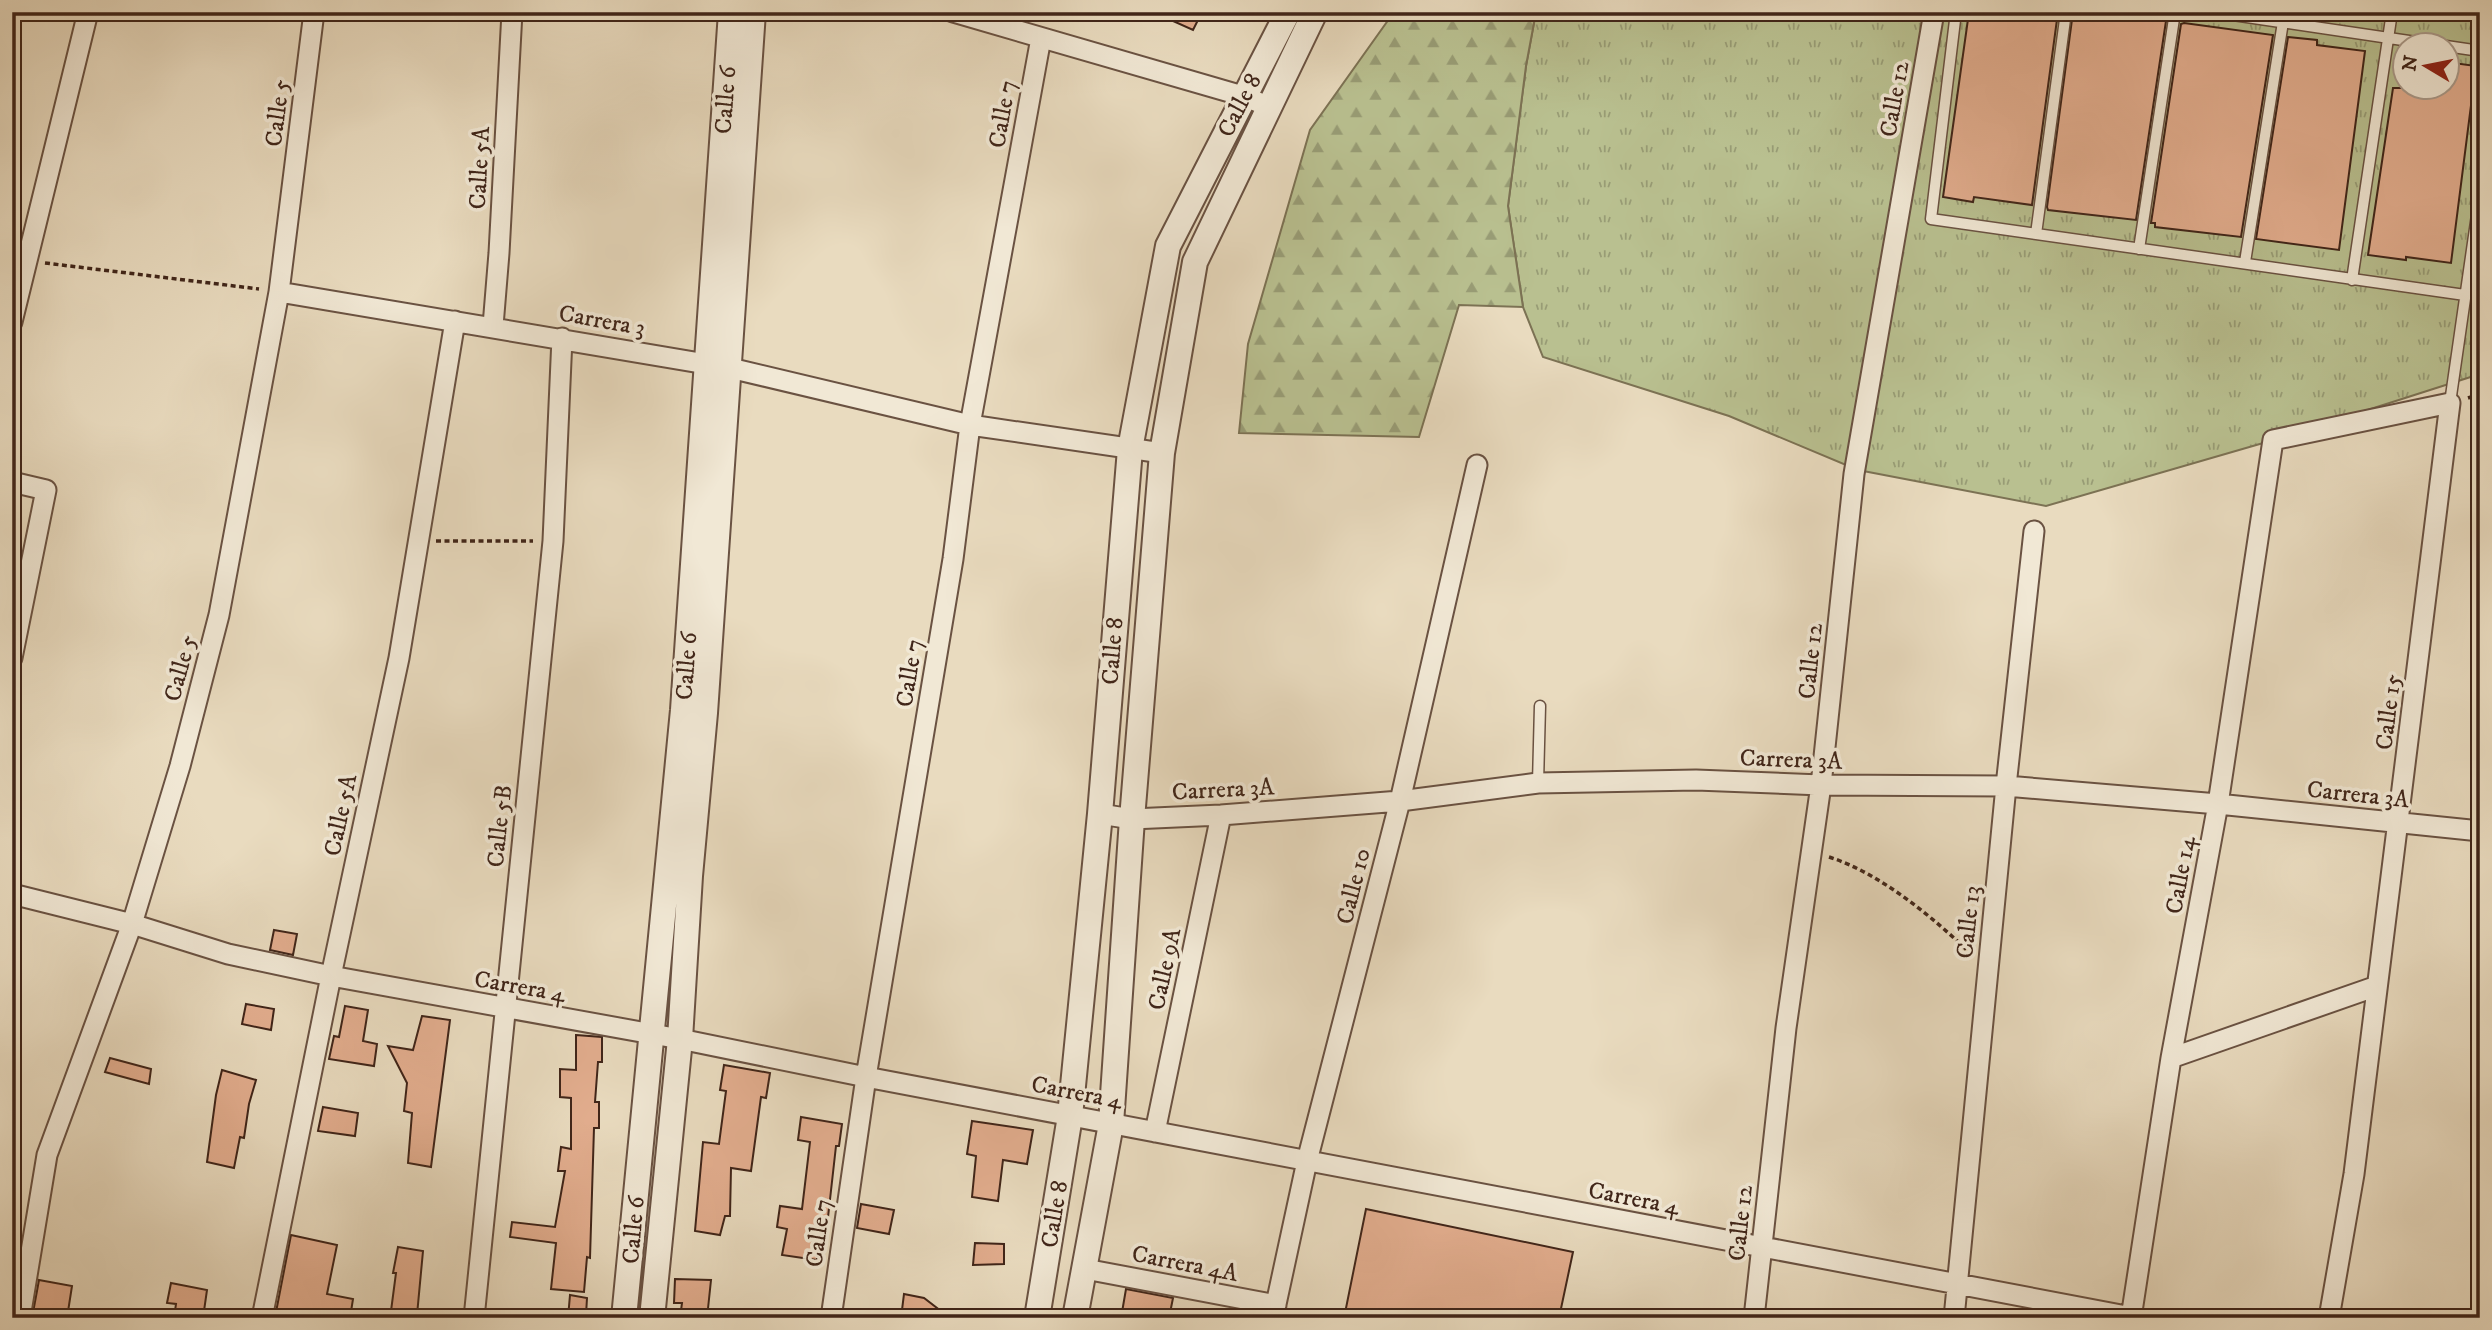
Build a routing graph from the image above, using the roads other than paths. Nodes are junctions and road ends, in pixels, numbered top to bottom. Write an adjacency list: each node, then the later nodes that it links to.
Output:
1 (88, 12): 30 (street)
2 (314, 12): 27 (street, Calle 5)
3 (512, 12): 31 (street, Calle 5A)
4 (731, 12): 33 (street, Calle 6)
5 (753, 12): 33 (street, Calle 6)
6 (953, 12): 17 (street)
7 (1288, 12): 20 (street, Calle 8)
8 (1315, 12): 21 (street, Calle 8)
9 (1934, 12): 45 (street, Calle 12)
10 (1956, 12): 23 (lane)
11 (2066, 12): 23 (lane)
12 (2175, 12): 24 (lane)
13 (2213, 12): 15 (lane)
14 (2392, 12): 16 (lane)
15 (2283, 22): 16 (lane); 25 (lane)
16 (2388, 37): 26 (lane)
17 (1041, 38): 20 (street); 35 (street, Calle 7)
18 (2460, 48): 19 (lane)
19 (2480, 51)
20 (1243, 96): 21 (street); 36 (street, Calle 8)
21 (1270, 107): 37 (street, Calle 8)
22 (2480, 194): 28 (lane, Calle 15)
23 (2036, 234): 24 (lane)
24 (2139, 249): 25 (lane)
25 (2245, 262): 26 (lane)
26 (2352, 280): 28 (lane)
27 (279, 292): 29 (street, Carrera 3); 55 (street, Calle 5)
28 (2465, 295): 34 (lane, Calle 15)
29 (456, 321): 31 (street, Carrera 3); 56 (street, Calle 5A)
30 (12, 323)
31 (493, 326): 32 (street, Carrera 3)
32 (562, 338): 33 (street, Carrera 3); 58 (street, Calle 5B)
33 (718, 366): 35 (street, Carrera 3); 43 (street, Calle 6)
34 (2450, 403): 48 (street, Calle 14); 52 (street, Calle 15)
35 (970, 425): 36 (street, Carrera 3); 62 (street, Calle 7)
36 (1130, 449): 37 (street, Carrera 3); 49 (street, Calle 8)
37 (1162, 453): 51 (street, Calle 8)
38 (1477, 465): 47 (street, Calle 10)
39 (12, 482): 41 (street)
40 (2034, 531): 46 (street, Calle 13)
41 (12, 658)
42 (1540, 706): 44 (lane)
43 (694, 712): 59 (street, Calle 6); 60 (street, Calle 6)
44 (1538, 783): 45 (street, Carrera 3A); 47 (street, Carrera 3A)
45 (1821, 785): 46 (street, Carrera 3A); 69 (street, Calle 12)
46 (2006, 786): 48 (street, Carrera 3A); 71 (street, Calle 13)
47 (1400, 802): 50 (street, Carrera 3A); 66 (street, Calle 10)
48 (2218, 804): 52 (street, Carrera 3A); 61 (street, Calle 14)
49 (1100, 814): 51 (street, Carrera 3A); 63 (street, Calle 8)
50 (1221, 815): 51 (street, Carrera 3A); 65 (street, Calle 9A)
51 (1132, 819): 64 (street, Calle 8)
52 (2399, 823): 53 (street, Carrera 3A); 57 (street, Calle 15)
53 (2480, 831)
54 (12, 894): 55 (street, Carrera 4)
55 (132, 924): 56 (street, Carrera 4); 74 (street, Calle 5)
56 (331, 976): 58 (street, Carrera 4); 75 (street, Calle 5A)
57 (2377, 985): 61 (street); 84 (street, Calle 15)
58 (505, 1009): 59 (street, Carrera 4); 76 (street, Calle 5B)
59 (652, 1034): 60 (street, Carrera 4); 67 (street, Calle 6)
60 (680, 1039): 62 (street, Carrera 4); 68 (street, Calle 6)
61 (2171, 1058): 73 (street, Calle 14)
62 (866, 1077): 63 (street, Carrera 4); 79 (street, Calle 7)
63 (1070, 1116): 64 (street, Carrera 4); 80 (street, Calle 8)
64 (1111, 1124): 65 (street, Carrera 4); 70 (street, Calle 8)
65 (1155, 1132): 66 (street, Carrera 4)
66 (1307, 1161): 69 (street, Carrera 4); 72 (street, Calle 10)
67 (639, 1168): 68 (street); 77 (street, Calle 6)
68 (665, 1172): 78 (street, Calle 6)
69 (1762, 1247): 71 (street, Carrera 4); 82 (street, Calle 12)
70 (1085, 1269): 72 (street, Carrera 4A); 81 (street, Calle 8)
71 (1958, 1284): 73 (street, Carrera 4); 83 (street, Calle 13)
72 (1274, 1311)
73 (2133, 1317)
74 (20, 1318)
75 (261, 1318)
76 (474, 1318)
77 (624, 1318)
78 (652, 1318)
79 (831, 1318)
80 (1037, 1318)
81 (1075, 1318)
82 (1754, 1318)
83 (1954, 1318)
84 (2329, 1318)

